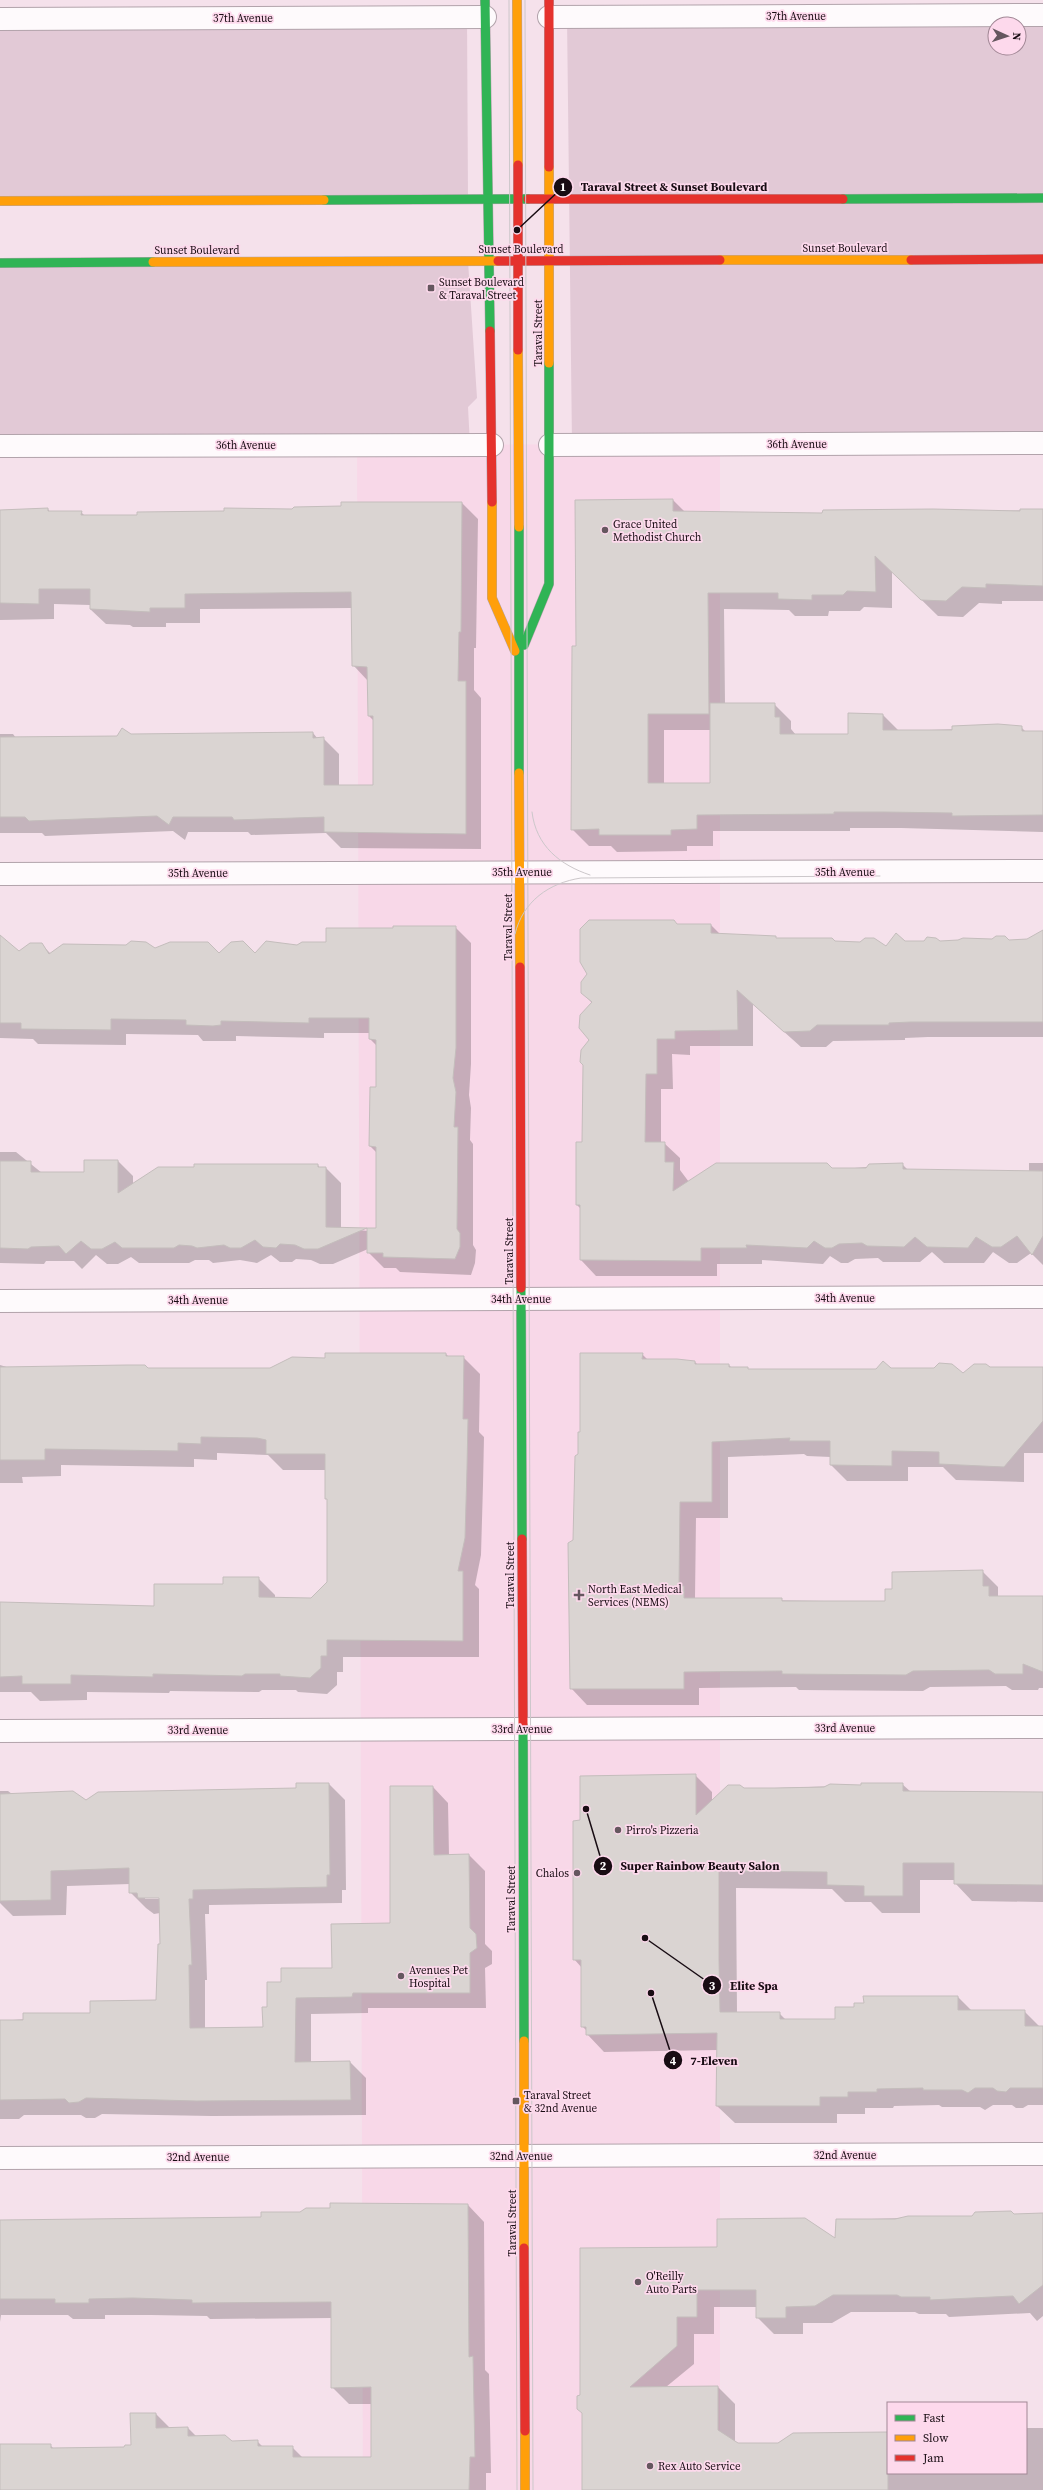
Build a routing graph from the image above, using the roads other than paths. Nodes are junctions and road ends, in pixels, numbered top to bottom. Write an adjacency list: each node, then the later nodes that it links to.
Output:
1 (517, 0): 7 (street, Taraval Street)
2 (485, 9): 5 (street, 37th Avenue); 9 (street, Taraval Street)
3 (549, 9): 4 (street, 37th Avenue); 8 (street, Taraval Street)
4 (1043, 15)
5 (0, 19)
6 (1043, 198): 8 (street)
7 (518, 199): 8 (street); 9 (street); 12 (street, Taraval Street)
8 (550, 199): 13 (street, Taraval Street)
9 (487, 200): 10 (street); 15 (street, Taraval Street)
10 (0, 201)
11 (1043, 259): 13 (street, Sunset Boulevard)
12 (518, 261): 13 (street, Sunset Boulevard); 15 (street, Sunset Boulevard); 20 (street, Taraval Street)
13 (550, 261): 17 (street, Taraval Street)
14 (0, 262): 15 (street, Sunset Boulevard)
15 (488, 262): 18 (street, Taraval Street)
16 (1043, 443): 17 (street, 36th Avenue)
17 (550, 444): 20 (street, Taraval Street)
18 (492, 445): 19 (street, 36th Avenue); 20 (street, Taraval Street)
19 (0, 446)
20 (518, 660): 22 (street, Taraval Street)
21 (1043, 871): 22 (street, 35th Avenue)
22 (520, 872): 23 (street, 35th Avenue); 25 (street, Taraval Street)
23 (0, 874)
24 (1043, 1297): 25 (street, 34th Avenue)
25 (521, 1299): 26 (street, 34th Avenue); 28 (street, Taraval Street)
26 (0, 1300)
27 (1043, 1728): 28 (street, 33rd Avenue)
28 (523, 1729): 29 (street, 33rd Avenue); 31 (street, Taraval Street)
29 (0, 1731)
30 (1043, 2154): 31 (street, 32nd Avenue)
31 (524, 2155): 32 (street, 32nd Avenue); 33 (street, Taraval Street)
32 (0, 2158)
33 (525, 2490)

